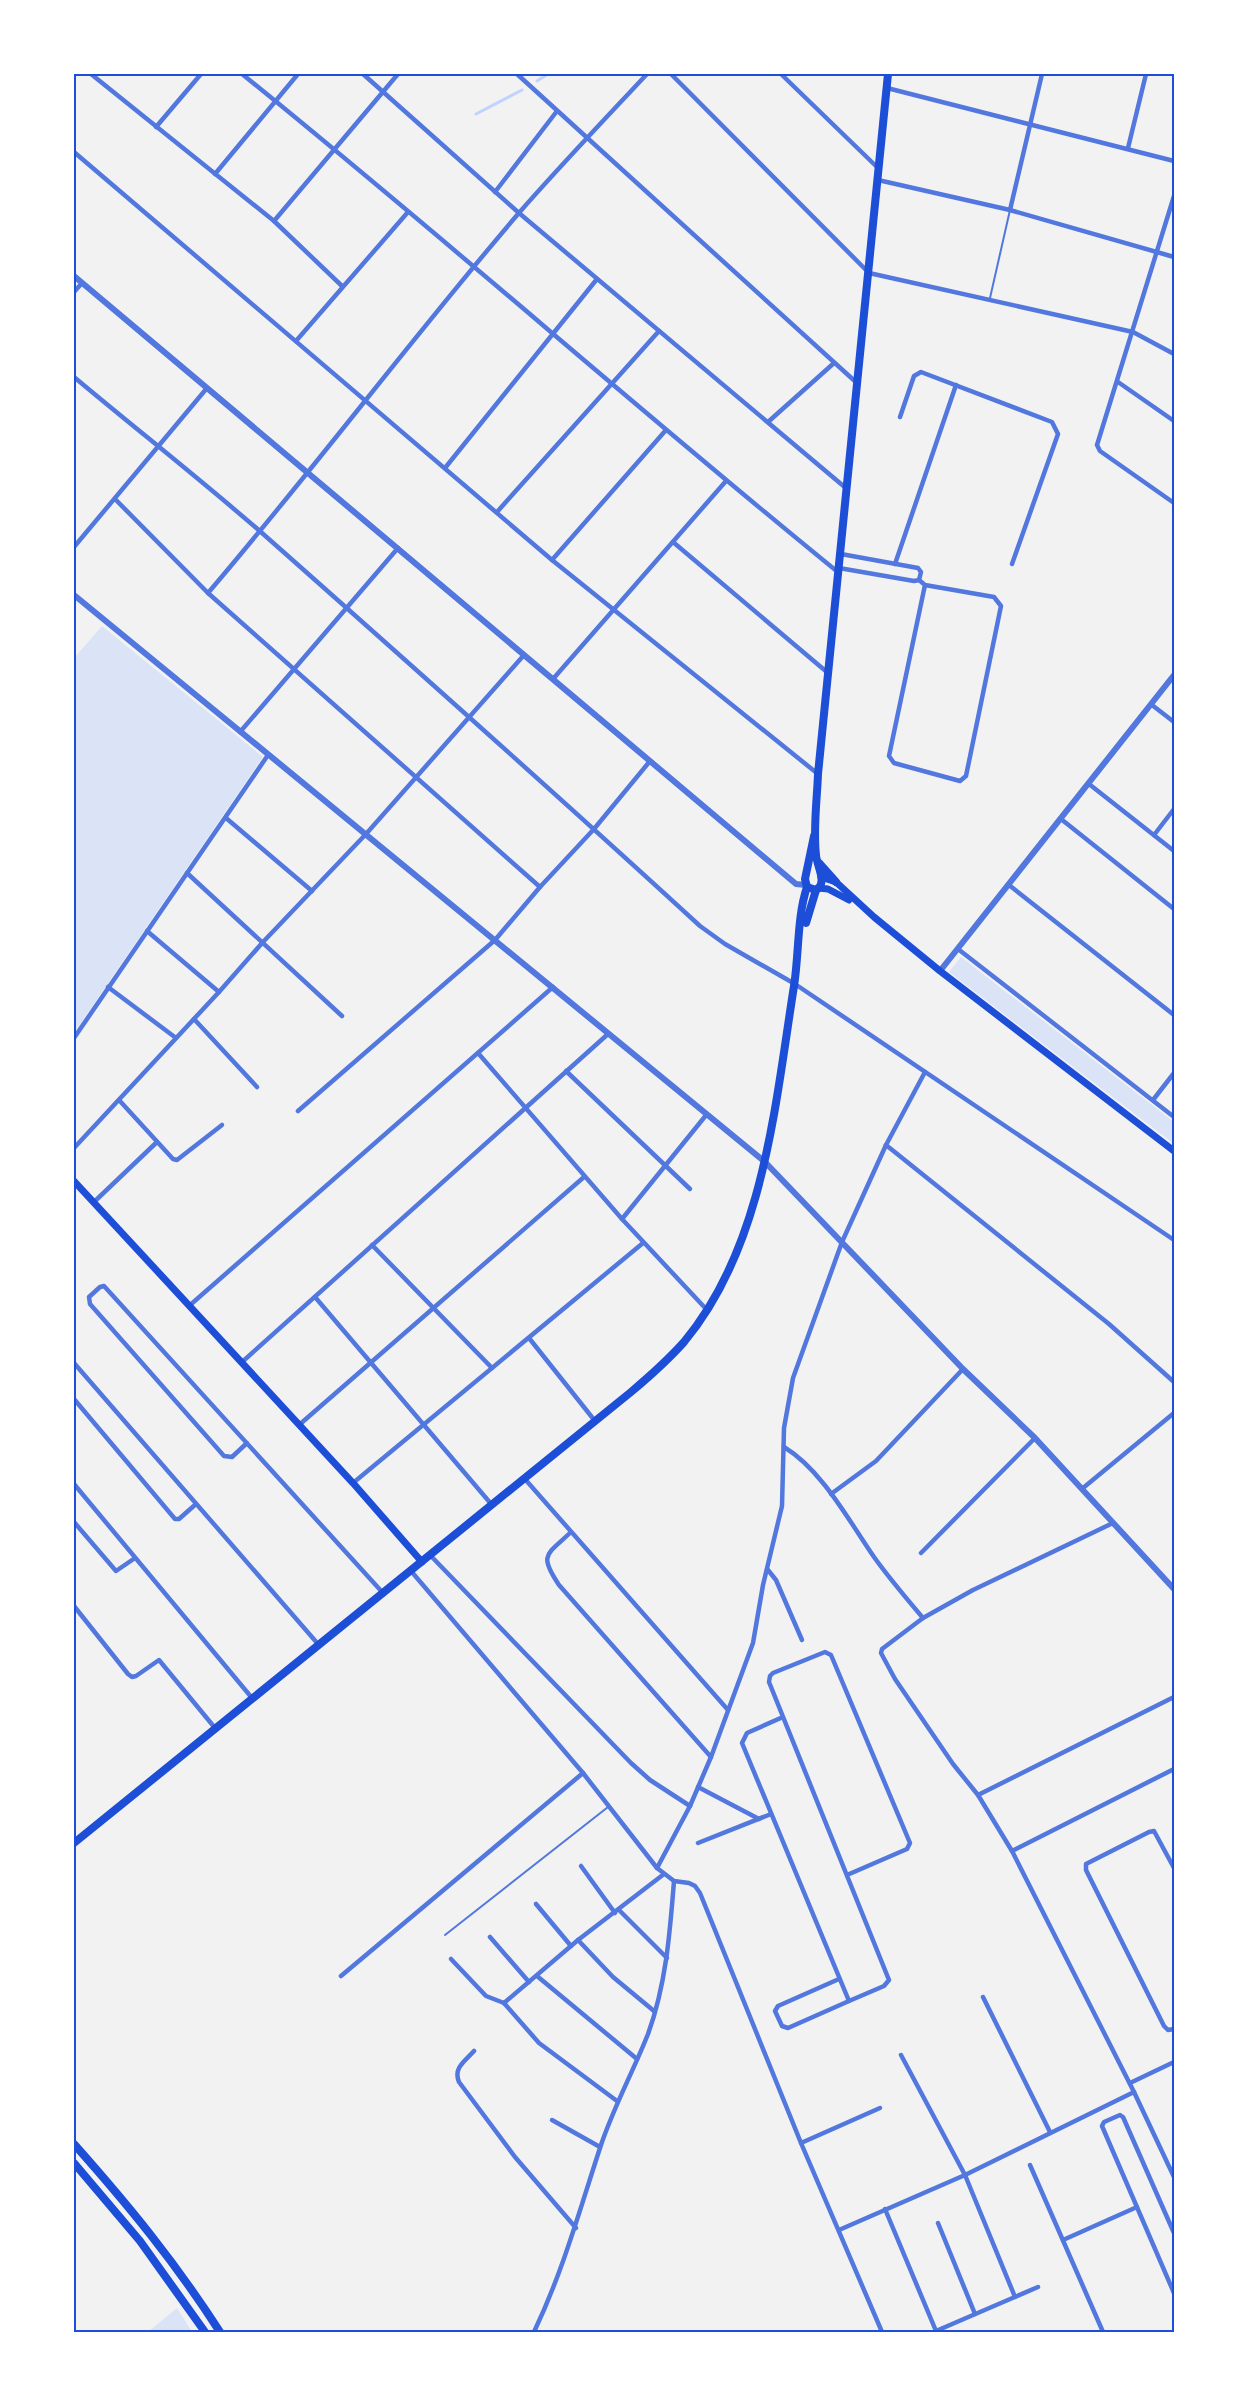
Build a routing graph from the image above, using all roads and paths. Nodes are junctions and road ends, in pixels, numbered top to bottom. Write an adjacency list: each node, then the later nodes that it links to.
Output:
1 (91, 74): 19 (street)
2 (201, 74): 19 (street)
3 (242, 74): 16 (street)
4 (297, 74): 16 (street)
5 (363, 74): 15 (street)
6 (399, 74): 15 (street)
7 (517, 74): 17 (street)
8 (647, 74): 20 (street)
9 (671, 74): 37 (street)
10 (781, 74): 25 (street)
11 (888, 74): 14 (main road)
12 (1042, 74): 18 (street)
13 (1146, 74): 21 (street)
14 (887, 88): 18 (street); 25 (main road)
15 (382, 92): 22 (street); 28 (street)
16 (275, 100): 22 (street); 26 (street)
17 (557, 111): 20 (street); 28 (street)
18 (1030, 123): 21 (street); 30 (street)
19 (156, 127): 26 (street)
20 (588, 138): 32 (street); 49 (street)
21 (1128, 148): 24 (street)
22 (333, 150): 31 (street); 33 (street)
23 (74, 152): 47 (street)
24 (1174, 161)
25 (879, 169): 27 (main road)
26 (215, 174): 33 (street)
27 (878, 180): 30 (street); 37 (main road)
28 (495, 192): 32 (street)
29 (1174, 196): 34 (street)
30 (1010, 210): 34 (street); 43 (lane)
31 (408, 212): 36 (street); 41 (street)
32 (519, 213): 36 (street); 39 (street)
33 (273, 221): 41 (street)
34 (1158, 251): 35 (street); 46 (street)
35 (1174, 257)
36 (474, 268): 45 (street); 56 (street)
37 (869, 273): 43 (street); 53 (main road)
38 (74, 276): 40 (street)
39 (597, 279): 44 (street); 45 (street)
40 (82, 283): 42 (street); 55 (street)
41 (342, 286): 47 (street)
42 (74, 292)
43 (989, 300): 46 (street)
44 (659, 331): 52 (street); 58 (street)
45 (552, 332): 52 (street); 62 (street)
46 (1133, 332): 48 (street); 51 (street)
47 (296, 341): 56 (street)
48 (1174, 354)
49 (834, 363): 53 (street); 58 (street)
50 (74, 376): 61 (street)
51 (1118, 382): 59 (street); 67 (street)
52 (612, 383): 60 (street); 68 (street)
53 (858, 384): 65 (main road)
54 (956, 385): 57 (street); 75 (street); 76 (street)
55 (207, 388): 61 (street); 63 (street)
56 (364, 400): 62 (street); 63 (street)
57 (900, 417)
58 (768, 422): 65 (street)
59 (1174, 422)
60 (666, 430): 64 (street); 74 (street)
61 (158, 448): 66 (street); 69 (street)
62 (445, 468): 68 (street)
63 (306, 472): 69 (street); 72 (street)
64 (726, 481): 70 (street); 77 (street)
65 (847, 489): 73 (main road)
66 (115, 498): 71 (street); 80 (street)
67 (1174, 503)
68 (497, 512): 74 (street)
69 (260, 532): 80 (street); 82 (street)
70 (673, 542): 83 (street); 86 (street)
71 (74, 547)
72 (398, 548): 82 (street); 84 (street)
73 (841, 554): 75 (street); 77 (main road)
74 (552, 560): 83 (street)
75 (895, 564): 78 (street)
76 (1012, 564)
77 (839, 570): 78 (street); 86 (main road)
78 (919, 580): 79 (street)
79 (925, 585): 79 (street)
80 (208, 593): 85 (street)
81 (74, 595): 92 (street)
82 (345, 609): 85 (street); 90 (street)
83 (613, 610): 88 (street); 95 (street)
84 (524, 655): 88 (street); 90 (street)
85 (294, 669): 92 (street); 96 (street)
86 (828, 673): 95 (main road)
87 (1174, 675): 89 (street)
88 (553, 679): 94 (street)
89 (1152, 705): 91 (street); 97 (street)
90 (470, 716): 96 (street); 101 (street)
91 (1174, 722)
92 (240, 732): 93 (street)
93 (268, 755): 99 (street); 102 (street)
94 (650, 761): 101 (street); 110 (street)
95 (818, 774): 104 (main road)
96 (417, 776): 102 (street); 112 (street)
97 (1089, 784): 100 (street); 103 (street)
98 (1174, 809): 103 (street)
99 (226, 818): 107 (street); 113 (street)
100 (1061, 819): 111 (street); 114 (street)
101 (594, 829): 112 (street); 121 (street)
102 (366, 834): 113 (street); 117 (street)
103 (1154, 835): 105 (street)
104 (814, 836): 106 (main road); 110 (main road)
105 (1174, 850)
106 (816, 858): 108 (main road); 109 (main road)
107 (187, 873): 116 (street); 118 (street)
108 (821, 876): 109 (main road); 110 (main road); 110 (main road)
109 (836, 882): 115 (main road)
110 (810, 884): 115 (main road); 121 (main road)
111 (1009, 885): 119 (street); 125 (street)
112 (540, 887): 117 (street)
113 (312, 891): 118 (street)
114 (1174, 909)
115 (874, 917): 120 (main road)
116 (147, 931): 122 (street); 124 (street)
117 (495, 940): 123 (street); 139 (street)
118 (263, 942): 124 (street); 126 (street)
119 (958, 949): 120 (street); 137 (street)
120 (940, 971): 146 (main road)
121 (795, 984): 133 (street); 147 (main road)
122 (108, 987): 129 (street); 130 (street)
123 (553, 987): 128 (street); 131 (street)
124 (219, 992): 127 (street)
125 (1174, 1015)
126 (342, 1017)
127 (194, 1019): 130 (street); 135 (street)
128 (608, 1034): 132 (street); 140 (street)
129 (74, 1038)
130 (176, 1038): 136 (street)
131 (478, 1053): 138 (street); 159 (street)
132 (566, 1071): 138 (street); 148 (street)
133 (925, 1072): 144 (street); 154 (street)
134 (1174, 1073): 137 (street)
135 (257, 1087)
136 (119, 1100): 143 (street); 145 (street)
137 (1153, 1100): 141 (street)
138 (525, 1108): 149 (street); 157 (street)
139 (298, 1111)
140 (707, 1114): 147 (street); 148 (street)
141 (1174, 1117)
142 (222, 1125): 143 (street)
143 (157, 1142): 152 (street)
144 (886, 1145): 155 (street); 168 (street)
145 (74, 1148)
146 (1174, 1151)
147 (765, 1162): 155 (street); 161 (main road)
148 (665, 1166): 151 (street); 153 (street)
149 (584, 1177): 153 (street); 160 (street)
150 (74, 1181): 152 (main road)
151 (690, 1189)
152 (94, 1202): 159 (main road)
153 (622, 1220): 156 (street)
154 (1174, 1240)
155 (842, 1242): 167 (street); 176 (street)
156 (643, 1243): 161 (street); 162 (street)
157 (372, 1245): 158 (street); 160 (street)
158 (315, 1297): 163 (street); 165 (street)
159 (189, 1306): 165 (main road)
160 (433, 1308): 163 (street); 166 (street)
161 (707, 1310): 171 (main road)
162 (529, 1338): 166 (street); 171 (street)
163 (372, 1362): 172 (street); 173 (street)
164 (74, 1363): 182 (street)
165 (241, 1363): 173 (main road)
166 (492, 1368): 172 (street)
167 (963, 1369): 174 (street); 181 (street)
168 (1174, 1382)
169 (74, 1400): 182 (street)
170 (1174, 1413): 180 (street)
171 (595, 1421): 177 (main road)
172 (425, 1424): 178 (street); 183 (street)
173 (299, 1425): 178 (main road)
174 (1035, 1438): 180 (street); 187 (street)
175 (247, 1443): 175 (street); 194 (street)
176 (784, 1447): 181 (street); 191 (street)
177 (524, 1478): 183 (main road); 186 (street)
178 (353, 1483): 190 (main road)
179 (74, 1484): 189 (street)
180 (1083, 1488): 185 (street)
181 (831, 1494): 196 (street)
182 (196, 1504): 198 (street)
183 (492, 1505): 188 (main road)
184 (74, 1522): 189 (street)
185 (1113, 1523): 193 (street); 196 (street)
186 (571, 1532): 201 (street); 204 (street)
187 (921, 1553)
188 (430, 1555): 190 (main road); 210 (street)
189 (135, 1558): 200 (street)
190 (422, 1562): 192 (main road)
191 (768, 1570): 197 (street); 201 (street)
192 (411, 1571): 194 (main road); 206 (street)
193 (1174, 1589)
194 (383, 1593): 198 (main road)
195 (74, 1606): 203 (street)
196 (923, 1618): 208 (street)
197 (801, 1640)
198 (318, 1644): 200 (main road)
199 (1174, 1697): 208 (street)
200 (252, 1698): 203 (main road)
201 (728, 1710): 204 (street)
202 (783, 1717): 211 (street); 220 (street); 220 (street)
203 (215, 1728): 213 (main road)
204 (711, 1757): 207 (street)
205 (1174, 1769): 215 (street)
206 (583, 1773): 209 (street); 230 (street)
207 (698, 1787): 210 (street); 212 (street)
208 (978, 1795): 215 (street)
209 (608, 1806): 217 (street); 224 (lane)
210 (690, 1806): 217 (street)
211 (771, 1814): 212 (street); 232 (street)
212 (759, 1819): 214 (street)
213 (74, 1843)
214 (698, 1843)
215 (1012, 1851): 243 (street)
216 (580, 1866): 223 (street)
217 (657, 1868): 219 (street)
218 (1174, 1869): 238 (street)
219 (664, 1874): 221 (street); 223 (street)
220 (847, 1875): 235 (street)
221 (674, 1881): 228 (street); 249 (street)
222 (536, 1904): 227 (street)
223 (617, 1912): 226 (street); 228 (street)
224 (446, 1935)
225 (490, 1937): 233 (street)
226 (578, 1940): 227 (street); 237 (street)
227 (571, 1946): 231 (street)
228 (667, 1958): 237 (street)
229 (451, 1959): 236 (street)
230 (341, 1976)
231 (537, 1976): 233 (street); 241 (street)
232 (839, 1979): 235 (street); 235 (street)
233 (529, 1983): 236 (street)
234 (983, 1996): 248 (street)
235 (849, 2001)
236 (504, 2003): 245 (street)
237 (654, 2011): 241 (street)
238 (1174, 2029)
239 (474, 2051): 260 (street)
240 (901, 2055): 255 (street)
241 (637, 2059): 245 (street)
242 (1174, 2062): 243 (street)
243 (1130, 2083): 244 (street)
244 (1134, 2092): 248 (street); 253 (street)
245 (617, 2101): 251 (street)
246 (880, 2108): 249 (street)
247 (552, 2120): 251 (street)
248 (1050, 2133): 255 (street)
249 (801, 2143): 261 (street)
250 (74, 2144): 269 (main road)
251 (600, 2147): 260 (street)
252 (74, 2163): 268 (main road)
253 (1172, 2164): 256 (street)
254 (1030, 2165): 263 (street)
255 (965, 2175): 258 (street); 266 (street)
256 (1174, 2177)
257 (1137, 2207): 262 (street); 263 (street); 265 (street)
258 (885, 2210): 261 (street); 272 (street)
259 (938, 2223): 267 (street)
260 (576, 2228): 270 (street)
261 (839, 2230): 271 (street)
262 (1174, 2233)
263 (1063, 2240): 273 (street)
264 (1038, 2287): 266 (street)
265 (1174, 2294)
266 (1015, 2296): 267 (street)
267 (975, 2314): 272 (street)
268 (205, 2332)
269 (220, 2332)
270 (534, 2332)
271 (882, 2332)
272 (935, 2332)
273 (1104, 2332)

